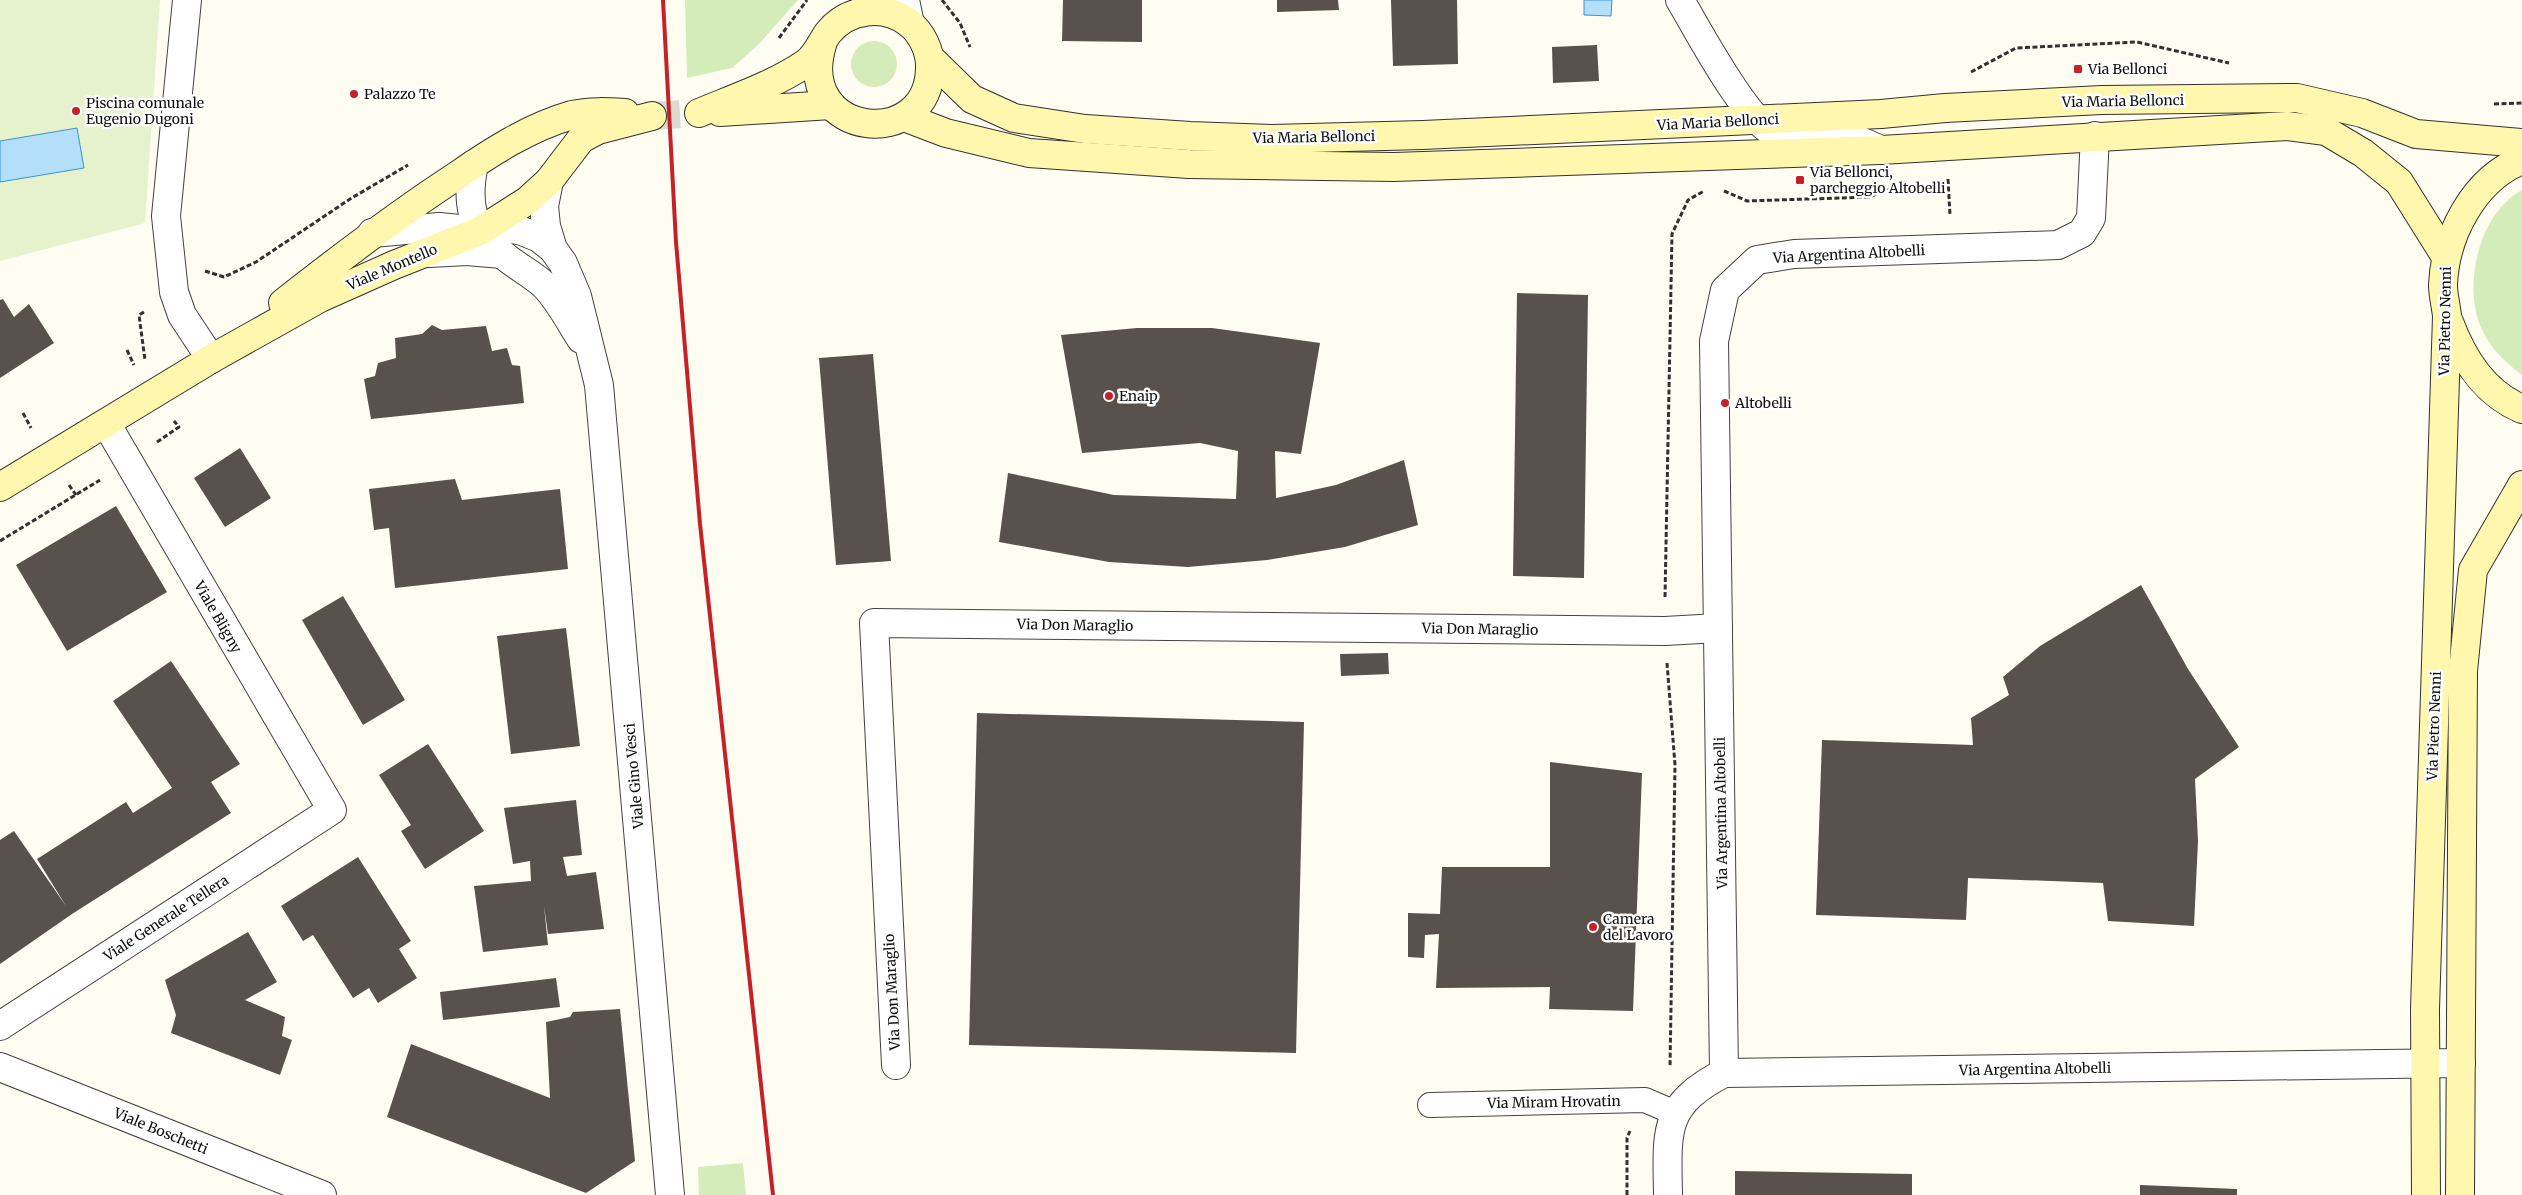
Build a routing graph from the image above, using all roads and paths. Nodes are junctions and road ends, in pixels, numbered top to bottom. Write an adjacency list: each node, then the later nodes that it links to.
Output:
1 (187, 0): 29 (street)
2 (942, 0): 7 (path)
3 (1680, 0): 11 (street)
4 (850, 8): 5 (street, Via Maria Bellonci); 6 (street, Via Maria Bellonci)
5 (908, 12): 8 (street, Via Maria Bellonci)
6 (822, 45): 9 (street, Via Maria Bellonci); 9 (street, Via Maria Bellonci)
7 (971, 50)
8 (930, 58): 10 (street, Via Maria Bellonci); 11 (street, Via Maria Bellonci)
9 (830, 105): 10 (street, Via Maria Bellonci)
10 (904, 117): 14 (street, Via Maria Bellonci)
11 (1755, 119): 13 (street, Via Maria Bellonci); 14 (street)
12 (2095, 136): 15 (street, Via Maria Bellonci); 25 (street, Via Argentina Altobelli); 28 (street, Via Maria Bellonci)
13 (2522, 143)
14 (1881, 150): 15 (street, Via Maria Bellonci)
15 (1948, 157): 25 (path)
16 (2522, 160): 28 (street, Via Pietro Nenni)
17 (474, 164): 18 (street, Viale Montello); 22 (street, Viale Gino Vesci); 23 (street, Viale Montello)
18 (549, 181): 22 (street); 24 (street, Viale Gino Vesci)
19 (1913, 181): 21 (path)
20 (1707, 189): 46 (path)
21 (1715, 190)
22 (480, 231): 23 (street, Viale Montello); 24 (street, Viale Gino Vesci); 26 (street, Viale Montello); 27 (street, Viale Gino Vesci)
23 (372, 233): 33 (street, Viale Montello)
24 (553, 249): 32 (street, Viale Gino Vesci)
25 (1952, 249): 45 (street, Via Argentina Altobelli)
26 (423, 254): 27 (street, Viale Gino Vesci); 33 (street, Viale Montello)
27 (502, 254): 32 (street, Viale Gino Vesci)
28 (2446, 257): 30 (street, Via Pietro Nenni)
29 (174, 292): 33 (street); 34 (path)
30 (2447, 316): 36 (street); 50 (street, Via Pietro Nenni)
31 (127, 350): 35 (path)
32 (594, 357): 58 (street, Viale Gino Vesci)
33 (211, 359): 38 (street, Viale Montello)
34 (141, 366)
35 (137, 371)
36 (2522, 410)
37 (23, 412): 40 (path)
38 (106, 422): 41 (street, Viale Bligny); 43 (street, Viale Montello)
39 (179, 427): 41 (path)
40 (33, 432)
41 (127, 462): 44 (path); 47 (street, Viale Bligny)
42 (2522, 485): 49 (street, Via Pietro Nenni)
43 (0, 487)
44 (0, 541)
45 (1718, 628): 46 (street, Via Don Maraglio); 53 (street, Via Argentina Altobelli)
46 (1665, 631): 51 (street, Via Don Maraglio); 54 (path)
47 (332, 810): 48 (street, Viale Generale Tellera)
48 (0, 1026)
49 (2461, 1063): 50 (street, Via Argentina Altobelli); 62 (street, Via Pietro Nenni)
50 (2425, 1064): 53 (street, Via Argentina Altobelli); 61 (street, Via Pietro Nenni)
51 (896, 1065)
52 (0, 1067): 57 (street, Viale Boschetti)
53 (1724, 1073): 56 (street)
54 (1645, 1100): 55 (lane, Via Miram Hrovatin); 56 (lane, Via Miram Hrovatin); 59 (path)
55 (1430, 1106)
56 (1675, 1113): 60 (street)
57 (322, 1195)
58 (670, 1195)
59 (1627, 1195)
60 (1668, 1195)
61 (2426, 1195)
62 (2460, 1195)

